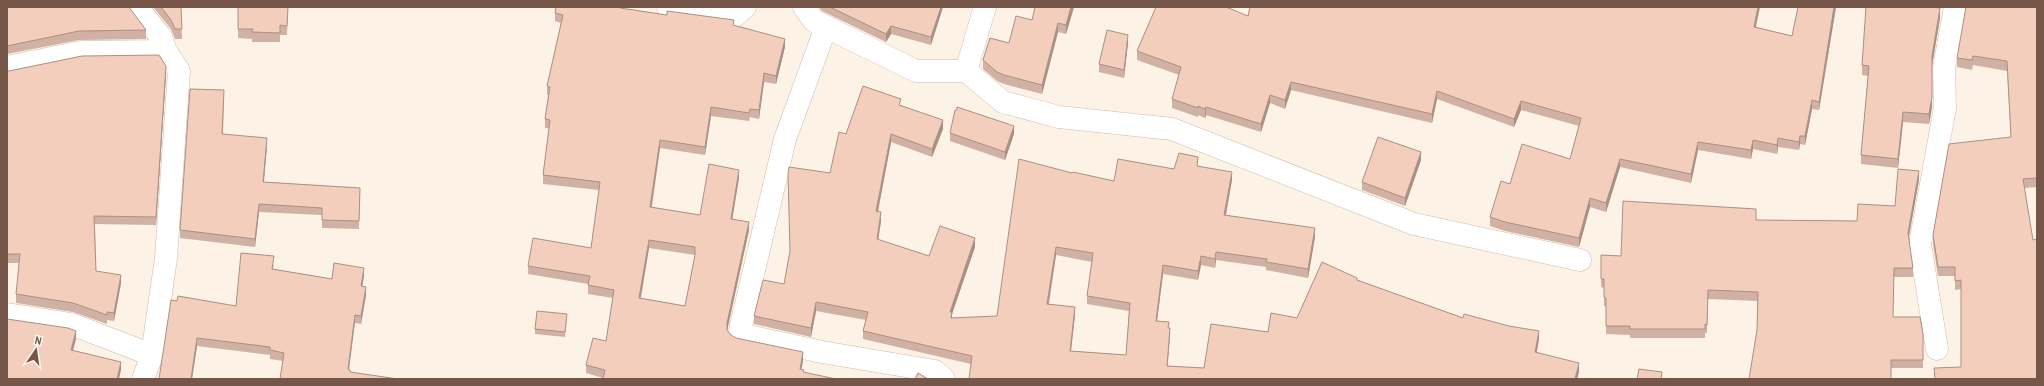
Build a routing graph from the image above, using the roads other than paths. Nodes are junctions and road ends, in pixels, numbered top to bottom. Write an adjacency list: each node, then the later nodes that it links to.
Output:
1 (140, 7): 8 (street)
2 (668, 7): 3 (street)
3 (745, 7)
4 (804, 7): 7 (street)
5 (985, 7): 10 (street)
6 (1955, 7): 13 (street)
7 (826, 27): 10 (street); 16 (street)
8 (166, 51): 9 (street); 14 (street)
9 (7, 66)
10 (966, 71): 11 (street)
11 (1580, 260)
12 (7, 314): 14 (street)
13 (1937, 349)
14 (152, 355): 15 (street)
15 (144, 379)
16 (944, 379)

